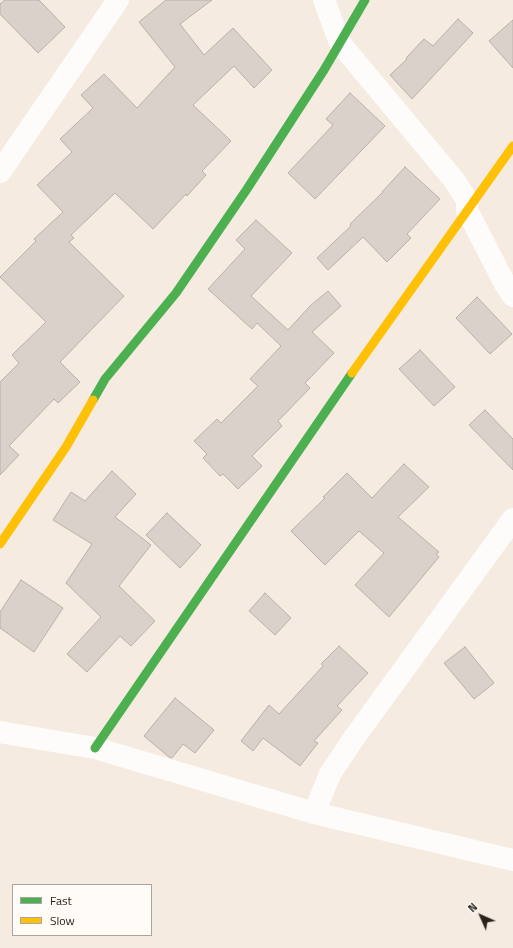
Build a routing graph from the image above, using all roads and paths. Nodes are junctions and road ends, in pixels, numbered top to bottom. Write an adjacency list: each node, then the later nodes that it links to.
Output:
1 (118, 0): 6 (street)
2 (324, 0): 4 (street)
3 (365, 0): 4 (street)
4 (340, 44): 7 (street); 10 (street)
5 (513, 146): 7 (street)
6 (0, 172)
7 (467, 210): 8 (street); 12 (street)
8 (513, 296)
9 (513, 519): 13 (street)
10 (0, 544)
11 (0, 732): 12 (street)
12 (95, 748): 13 (street)
13 (314, 812): 14 (street)
14 (513, 860)

